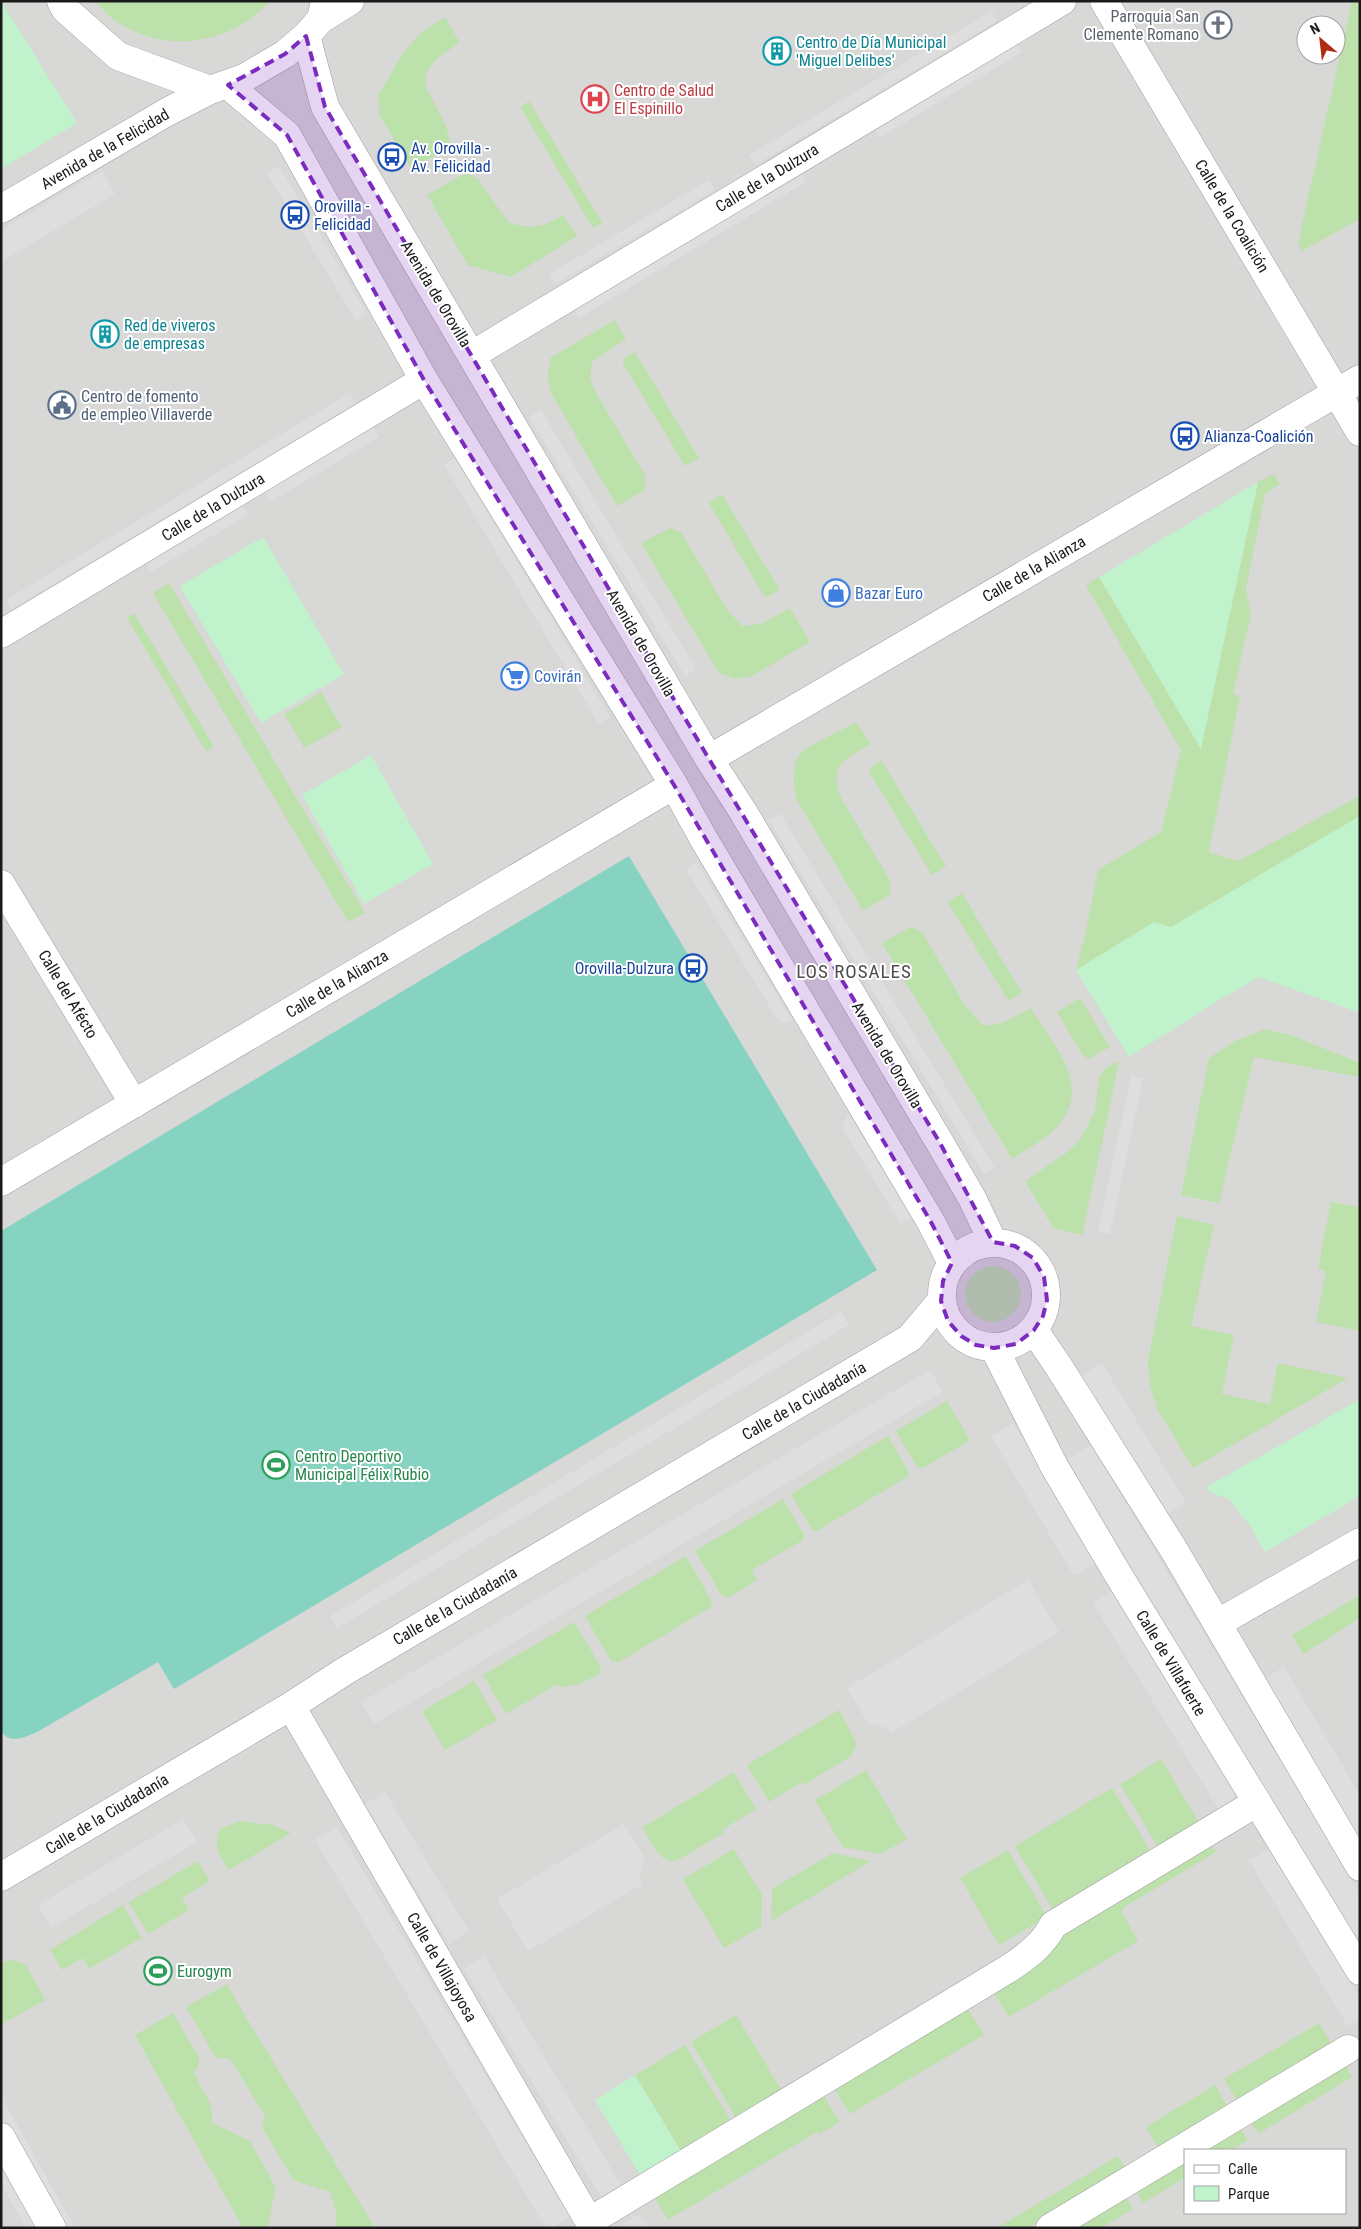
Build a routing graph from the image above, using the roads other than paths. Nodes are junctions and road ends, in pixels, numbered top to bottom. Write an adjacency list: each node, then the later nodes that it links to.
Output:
1 (61, 1): 6 (street)
2 (350, 1): 5 (street)
3 (1062, 1): 8 (street, Calle de la Dulzura)
4 (1104, 1): 11 (street, Calle de la Coalición)
5 (317, 19): 6 (street, Avenida de la Felicidad); 8 (street, Avenida de Orovilla)
6 (219, 87): 7 (street, Avenida de la Felicidad); 10 (street)
7 (1, 209)
8 (472, 355): 14 (street, Avenida de Orovilla)
9 (1360, 379): 11 (street, Calle de la Alianza)
10 (424, 380): 13 (street, Calle de la Dulzura); 15 (street)
11 (1337, 393): 12 (street, Calle de la Coalición); 14 (street, Calle de la Alianza)
12 (1360, 432)
13 (1, 634)
14 (708, 759): 19 (street, Avenida de Orovilla)
15 (674, 785): 17 (street, Calle de la Alianza); 20 (street)
16 (1, 884): 17 (street, Calle del Afécto)
17 (134, 1104): 18 (street, Calle de la Alianza)
18 (1, 1182)
19 (993, 1242): 20 (street); 22 (street)
20 (952, 1263): 21 (street)
21 (941, 1301): 23 (street); 24 (street, Calle de la Ciudadanía)
22 (1034, 1330): 25 (street); 27 (street)
23 (961, 1336): 24 (street, Calle de la Ciudadanía); 25 (street)
24 (910, 1338): 28 (street, Calle de la Ciudadanía)
25 (994, 1348): 29 (street, Calle de Villafuerte)
26 (1360, 1542): 27 (street)
27 (1218, 1623): 30 (street)
28 (291, 1706): 31 (street, Calle de la Ciudadanía); 35 (street, Calle de Villajoyosa)
29 (1256, 1803): 32 (street, Calle de Villafuerte); 35 (street)
30 (1360, 1867)
31 (1, 1878)
32 (1360, 1971)
33 (1348, 2048): 37 (street)
34 (1, 2137): 36 (street)
35 (592, 2224)
36 (52, 2228)
37 (1050, 2228)

